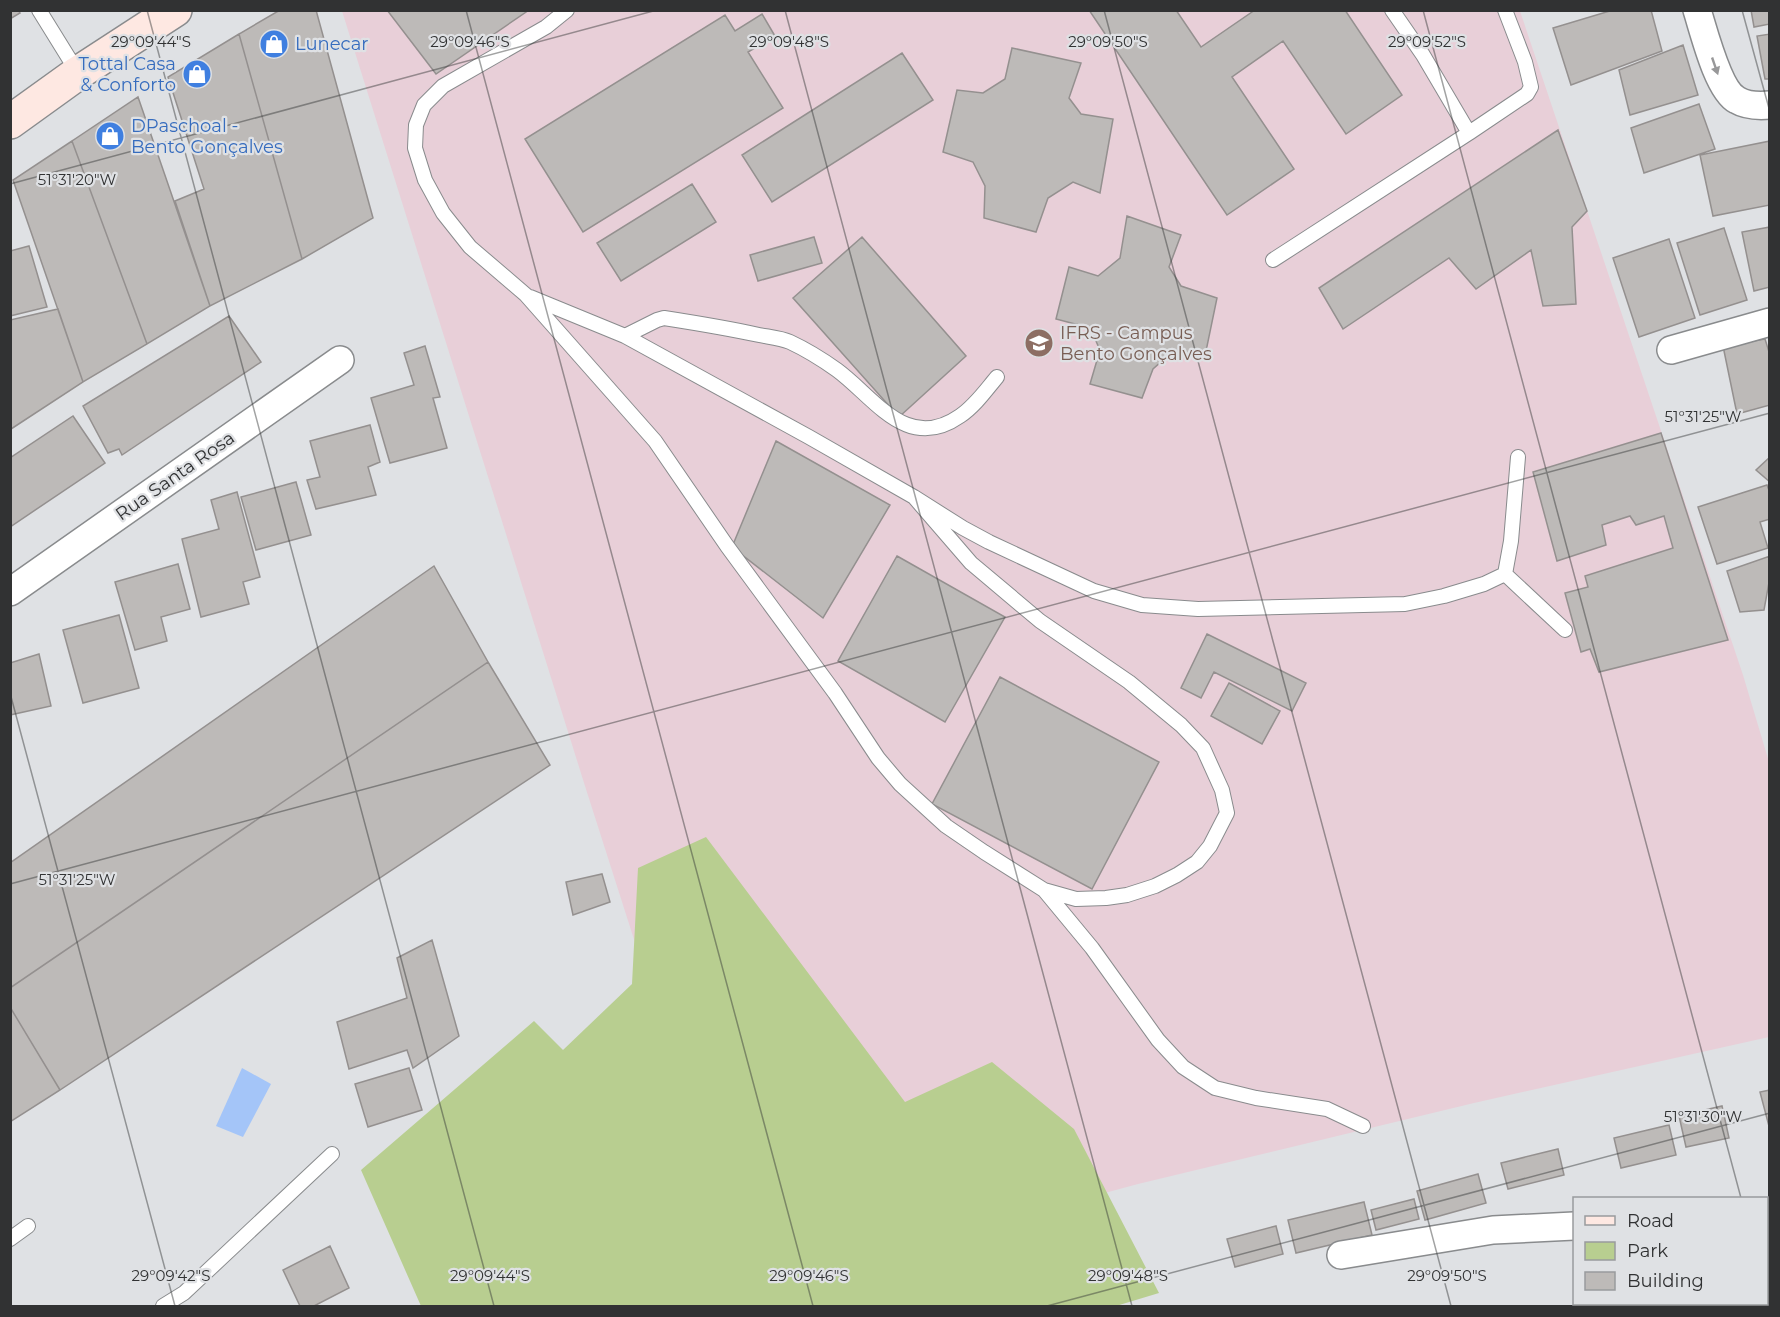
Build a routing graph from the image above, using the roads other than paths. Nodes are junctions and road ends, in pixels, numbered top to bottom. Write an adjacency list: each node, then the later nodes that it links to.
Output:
1 (39, 10): 7 (lane)
2 (175, 10): 7 (main road)
3 (567, 10): 12 (lane)
4 (1392, 10): 10 (lane)
5 (1505, 10): 10 (lane)
6 (1697, 10): 8 (street, one-way to 8)
7 (78, 73): 9 (main road)
8 (1770, 105)
9 (10, 122)
10 (1469, 133): 11 (lane)
11 (1273, 260)
12 (525, 295): 14 (lane); 23 (lane)
13 (1770, 322): 15 (street)
14 (626, 336): 17 (lane); 19 (lane)
15 (1671, 350)
16 (340, 360): 21 (street, Rua Santa Rosa)
17 (997, 376)
18 (1518, 457): 20 (lane)
19 (914, 497): 20 (lane); 23 (lane)
20 (1505, 574): 22 (lane)
21 (10, 592)
22 (1565, 630)
23 (1044, 890): 24 (lane)
24 (1363, 1126)
25 (332, 1154): 30 (lane)
26 (28, 1226): 28 (lane)
27 (1573, 1226): 29 (street)
28 (10, 1239)
29 (1341, 1255)
30 (163, 1306)

